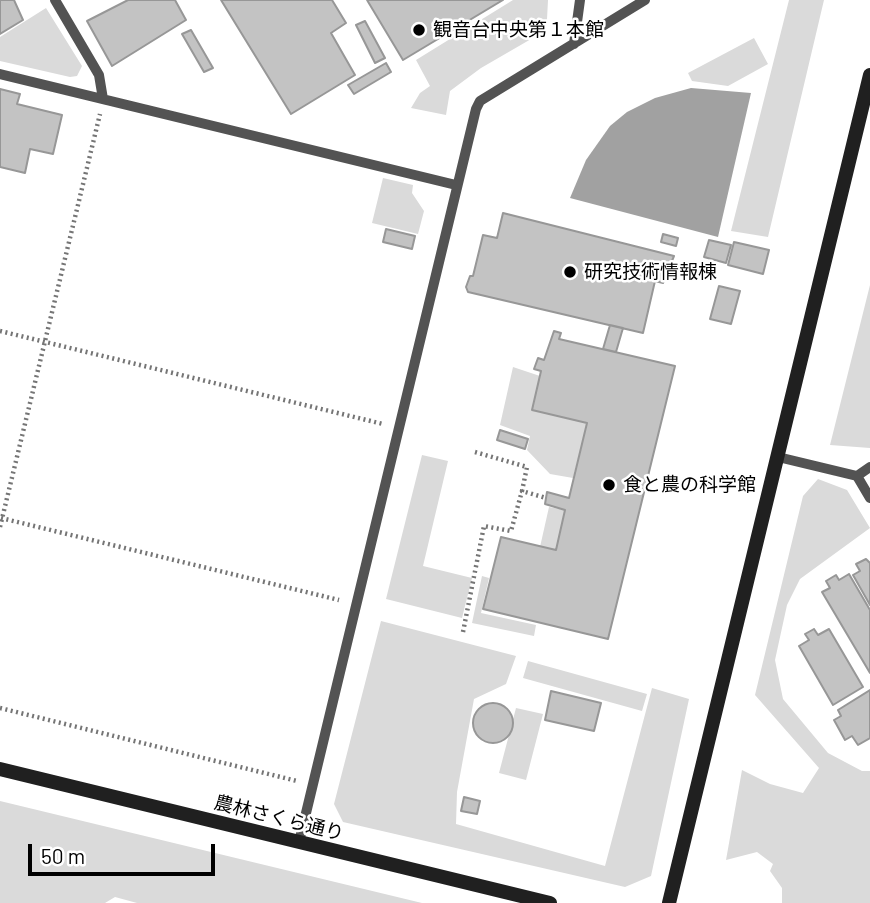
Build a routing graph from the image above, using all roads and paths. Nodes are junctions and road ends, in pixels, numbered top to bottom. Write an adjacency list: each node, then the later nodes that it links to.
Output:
1 (55, 0): 7 (lane)
2 (580, 0): 4 (lane)
3 (645, 0): 4 (lane)
4 (574, 44): 8 (lane)
5 (0, 74): 7 (lane)
6 (870, 75): 13 (street)
7 (103, 99): 8 (lane); 10 (path)
8 (456, 185): 11 (lane)
9 (0, 331): 10 (path)
10 (45, 342): 11 (path); 19 (path)
11 (398, 428): 21 (lane)
12 (475, 452): 16 (path)
13 (778, 457): 15 (lane); 28 (street)
14 (870, 467): 15 (lane)
15 (857, 476): 18 (lane)
16 (522, 491): 17 (path); 22 (path)
17 (546, 498)
18 (870, 498)
19 (1, 518): 20 (path); 21 (path)
20 (0, 527)
21 (355, 604): 25 (lane)
22 (464, 632)
23 (0, 708): 25 (path)
24 (0, 769): 26 (street, 農林さくら通り)
25 (312, 784): 26 (lane)
26 (299, 842): 27 (street, 農林さくら通り)
27 (550, 903)
28 (669, 903)

